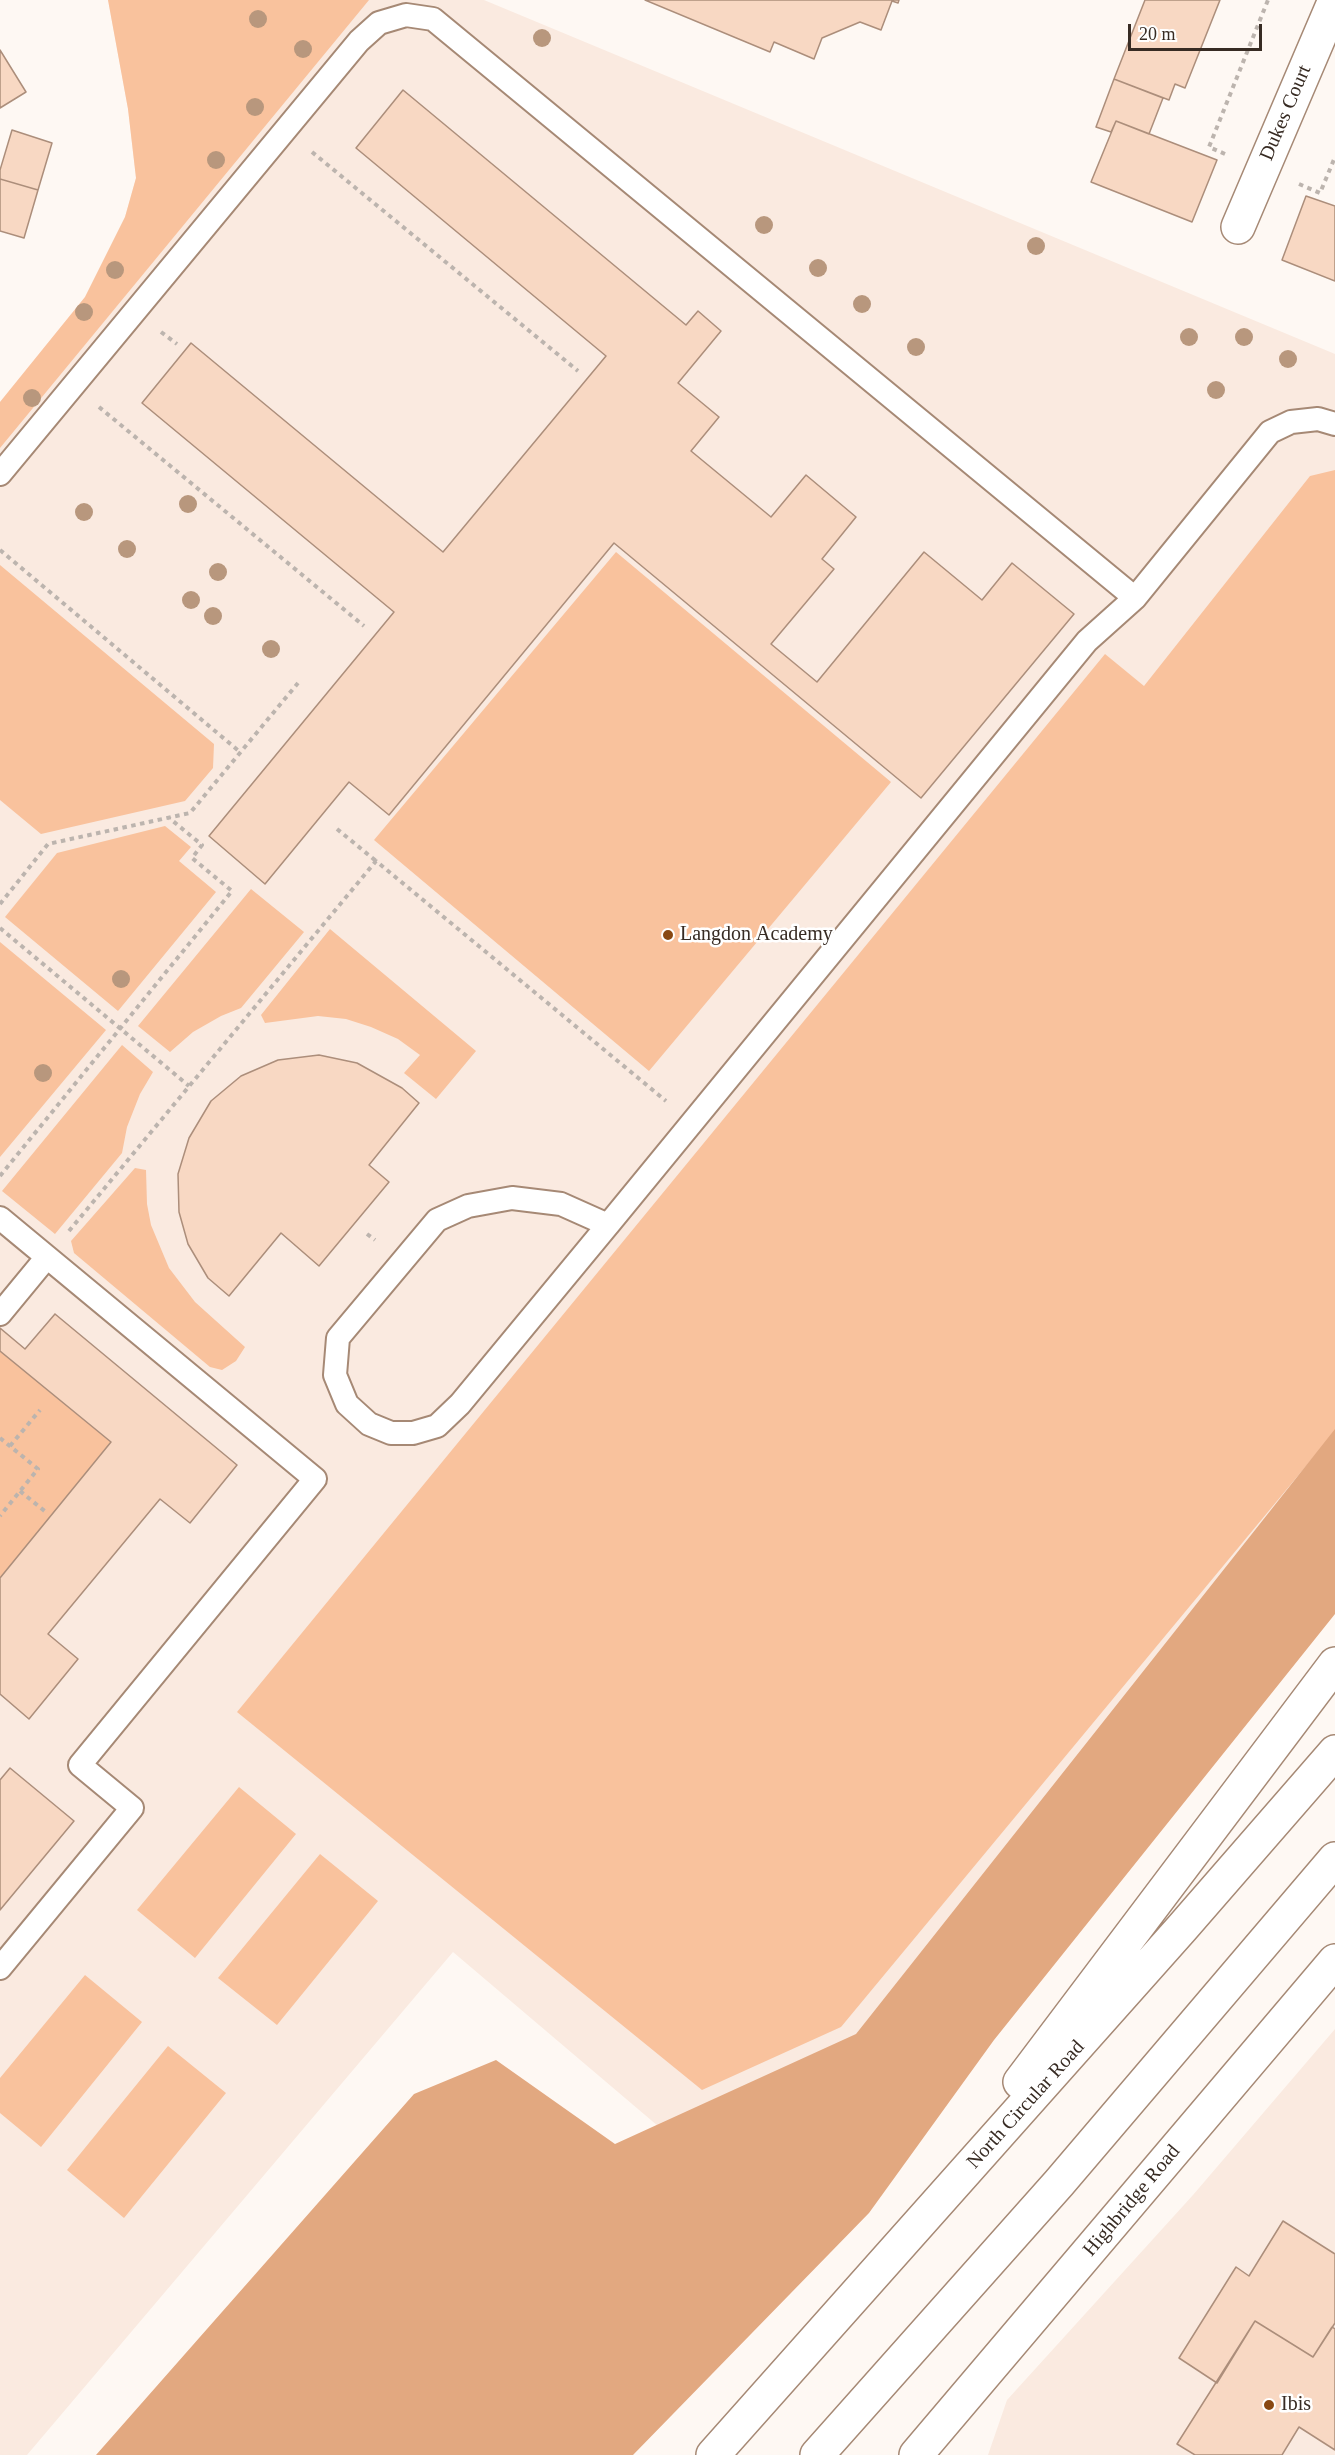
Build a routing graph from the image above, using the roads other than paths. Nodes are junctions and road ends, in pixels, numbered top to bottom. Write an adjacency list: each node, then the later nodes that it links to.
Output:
1 (1335, 0): 2 (main road, Dukes Court)
2 (1238, 227)
3 (1335, 424): 5 (lane)
4 (0, 474): 5 (lane)
5 (1135, 598): 7 (lane)
6 (0, 1218): 8 (lane)
7 (608, 1225): 7 (lane)
8 (47, 1257): 9 (lane); 14 (lane)
9 (0, 1314)
10 (1335, 1664): 15 (main road)
11 (1335, 1752): 15 (main road, North Circular Road)
12 (1335, 1859): 18 (main road)
13 (1335, 1961): 16 (main road, Highbridge Road)
14 (0, 1968)
15 (869, 2282): 17 (main road, North Circular Road)
16 (924, 2450)
17 (713, 2455)
18 (817, 2455)

